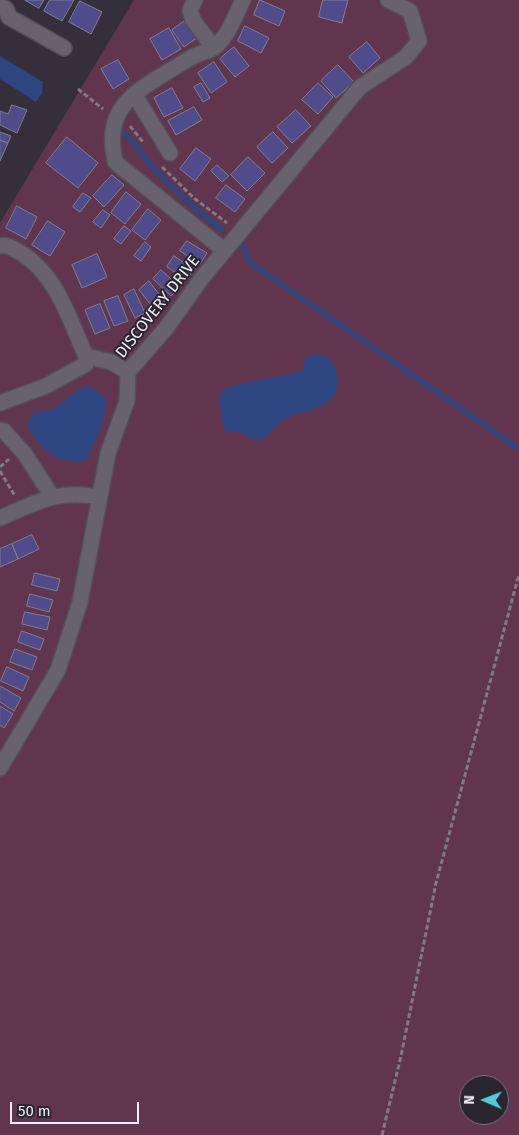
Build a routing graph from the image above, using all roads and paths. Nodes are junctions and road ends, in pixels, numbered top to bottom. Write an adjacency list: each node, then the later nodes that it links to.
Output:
1 (195, 0): 6 (street)
2 (243, 0): 6 (street)
3 (388, 0): 10 (street, DISCOVERY DRIVE)
4 (6, 5): 5 (street)
5 (64, 48)
6 (214, 48): 7 (street)
7 (134, 94): 8 (street); 10 (street)
8 (170, 153)
9 (0, 246): 11 (street)
10 (225, 251): 12 (street, DISCOVERY DRIVE)
11 (86, 356): 12 (street); 13 (street)
12 (128, 372): 17 (street, DISCOVERY DRIVE)
13 (0, 404)
14 (0, 430): 16 (street)
15 (0, 471): 18 (path)
16 (52, 496): 17 (street); 18 (street)
17 (99, 497): 21 (street, DISCOVERY DRIVE)
18 (23, 508): 19 (street)
19 (0, 518)
20 (519, 574): 22 (path)
21 (0, 768)
22 (382, 1135)

